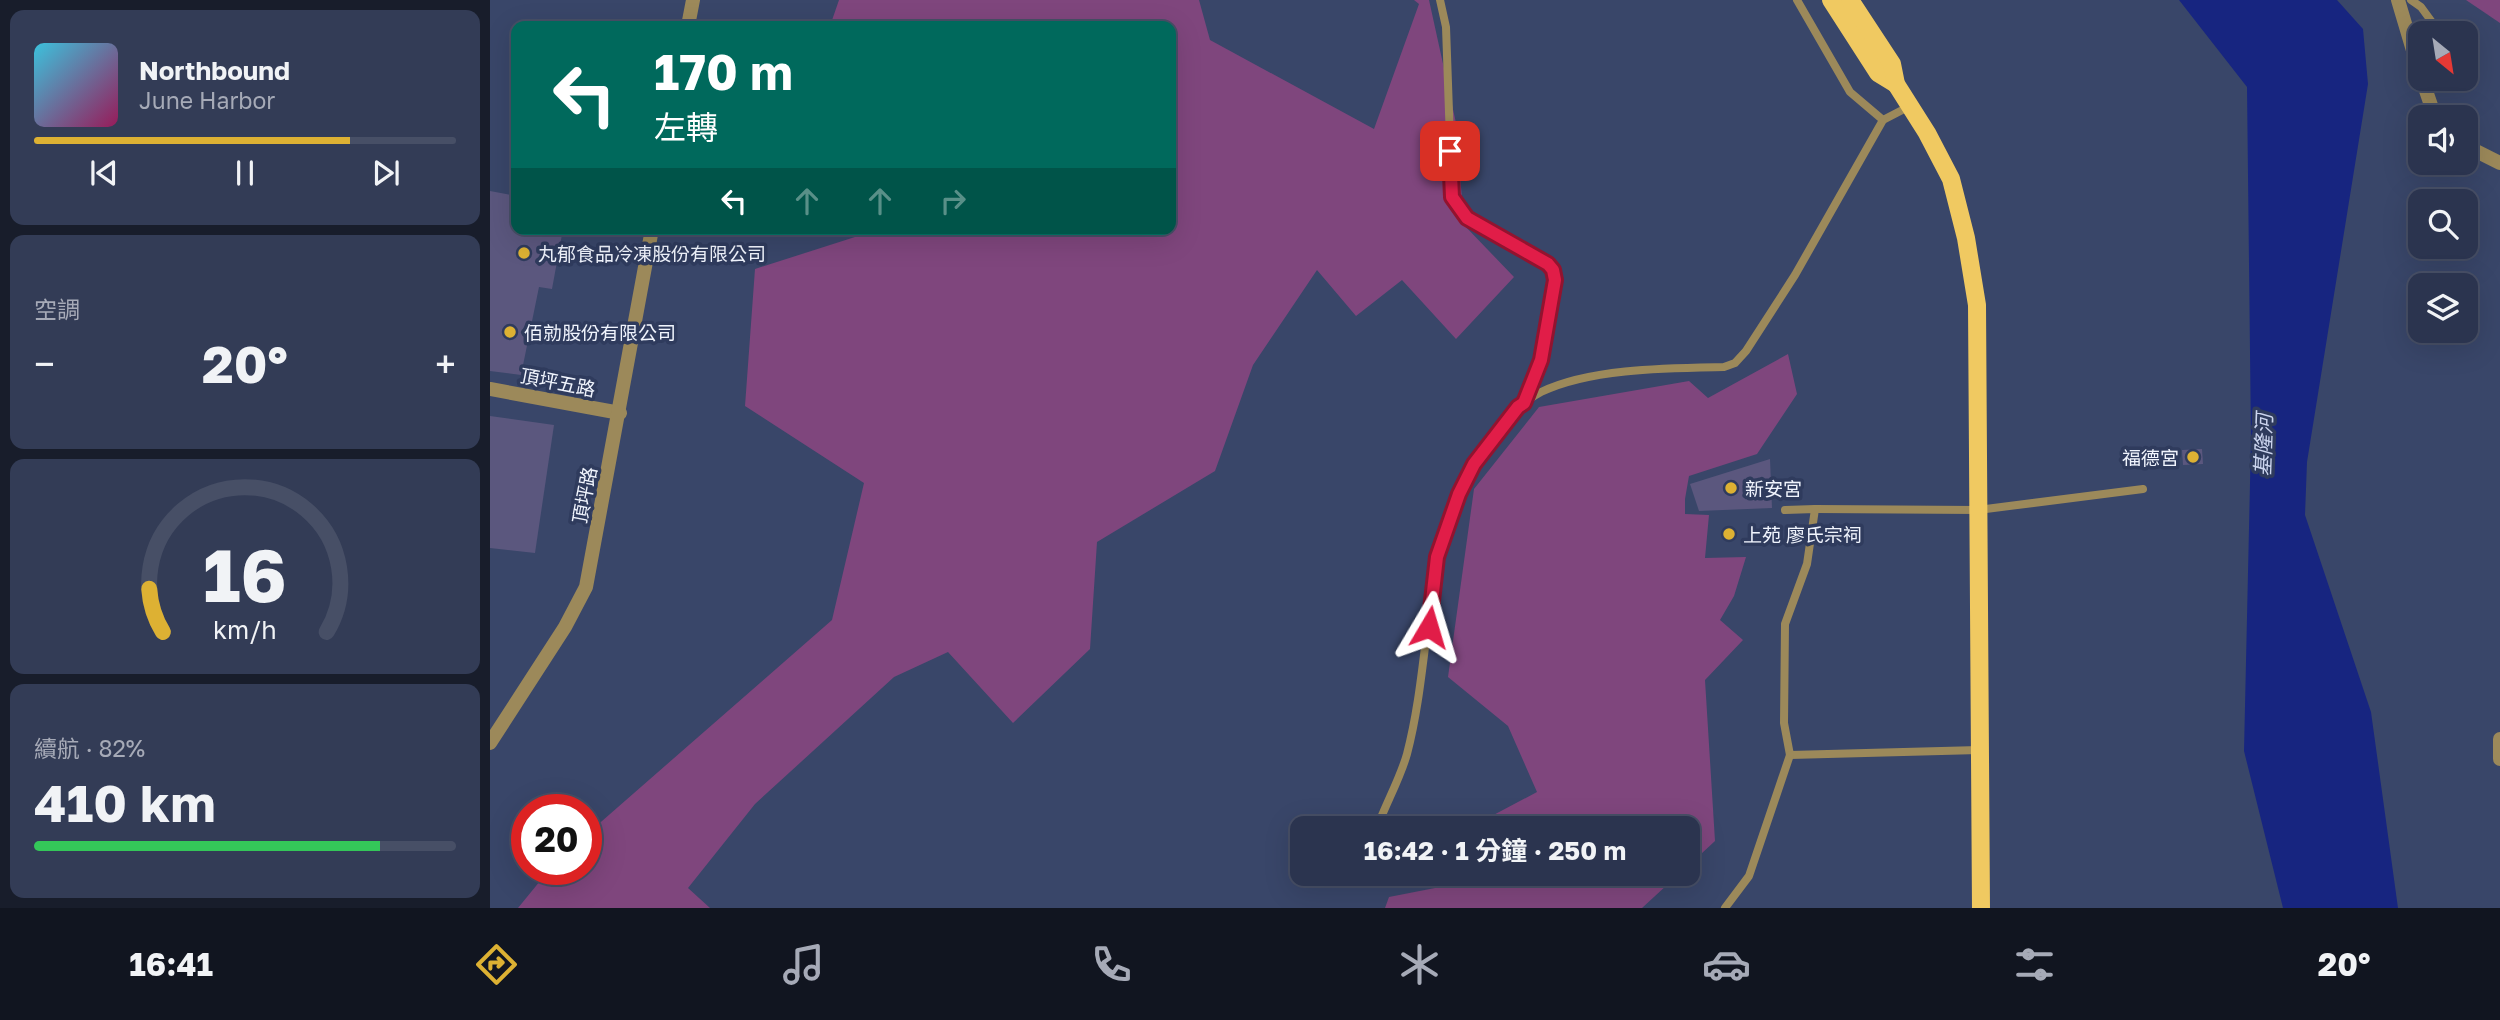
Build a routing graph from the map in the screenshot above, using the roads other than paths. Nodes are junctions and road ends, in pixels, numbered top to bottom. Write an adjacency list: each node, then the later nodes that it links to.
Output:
1 (693, 0): 8 (street)
2 (1440, 0): 18 (lane)
3 (1797, 0): 13 (lane)
4 (1830, 0): 11 (main road)
5 (1850, 0): 11 (main road)
6 (2398, 0): 10 (street)
7 (2411, 0): 9 (lane)
8 (689, 21)
9 (2431, 21)
10 (2408, 33)
11 (1896, 84): 12 (main road)
12 (1914, 111): 13 (lane); 23 (main road)
13 (1883, 120): 18 (lane)
14 (2478, 152): 15 (street)
15 (2500, 163)
16 (651, 235): 19 (street, 頂坪路)
17 (490, 389): 19 (street, 頂坪五路)
18 (1524, 403): 29 (lane)
19 (620, 413): 25 (street, 頂坪路)
20 (2143, 489): 23 (lane)
21 (1815, 509): 22 (lane); 23 (lane); 27 (lane)
22 (1785, 510)
23 (1978, 510): 26 (main road)
24 (2500, 739): 28 (street)
25 (490, 743)
26 (1979, 750): 27 (lane); 31 (main road)
27 (1790, 755): 30 (lane)
28 (2500, 759)
29 (1382, 816)
30 (1725, 908)
31 (1980, 908)

